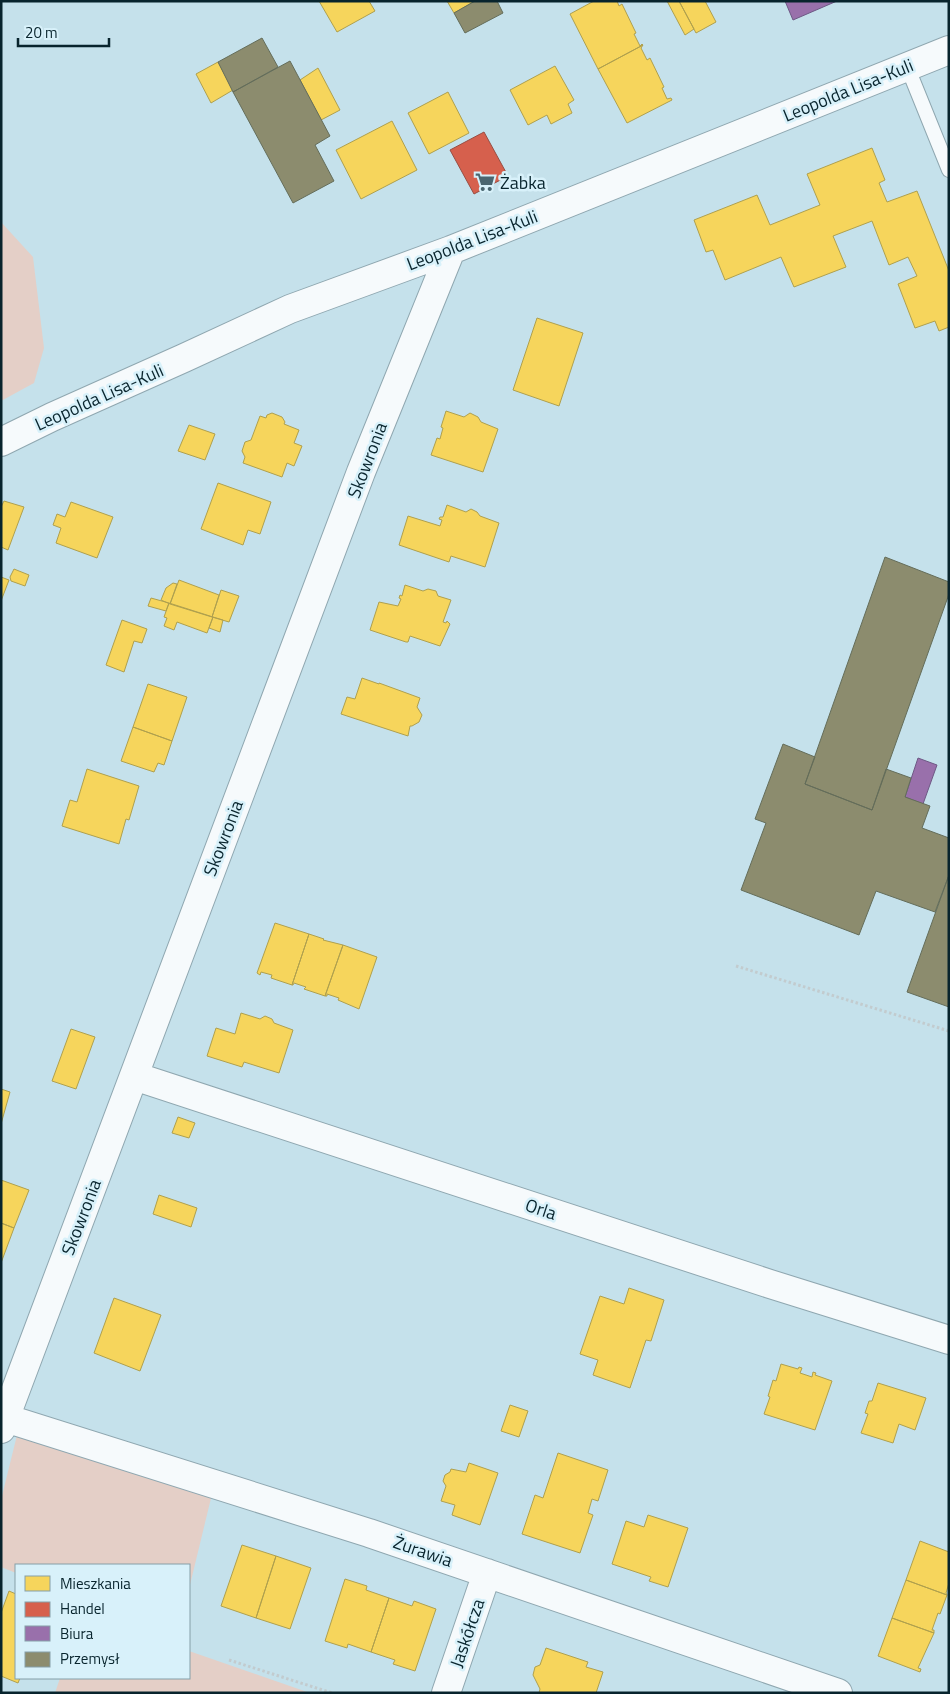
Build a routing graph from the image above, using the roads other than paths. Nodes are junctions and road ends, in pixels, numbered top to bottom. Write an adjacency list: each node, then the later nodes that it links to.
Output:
1 (949, 50): 2 (street, Leopolda Lisa-Kuli)
2 (907, 66): 3 (lane); 4 (street, Leopolda Lisa-Kuli)
3 (949, 170)
4 (451, 250): 5 (street, Leopolda Lisa-Kuli); 6 (street, Skowronia)
5 (1, 442)
6 (134, 1076): 7 (street, Orla); 8 (street, Skowronia)
7 (949, 1340)
8 (3, 1424): 9 (street, Żurawia)
9 (487, 1573): 10 (street, Jaskółcza); 11 (street, Żurawia)
10 (446, 1693)
11 (838, 1693)

